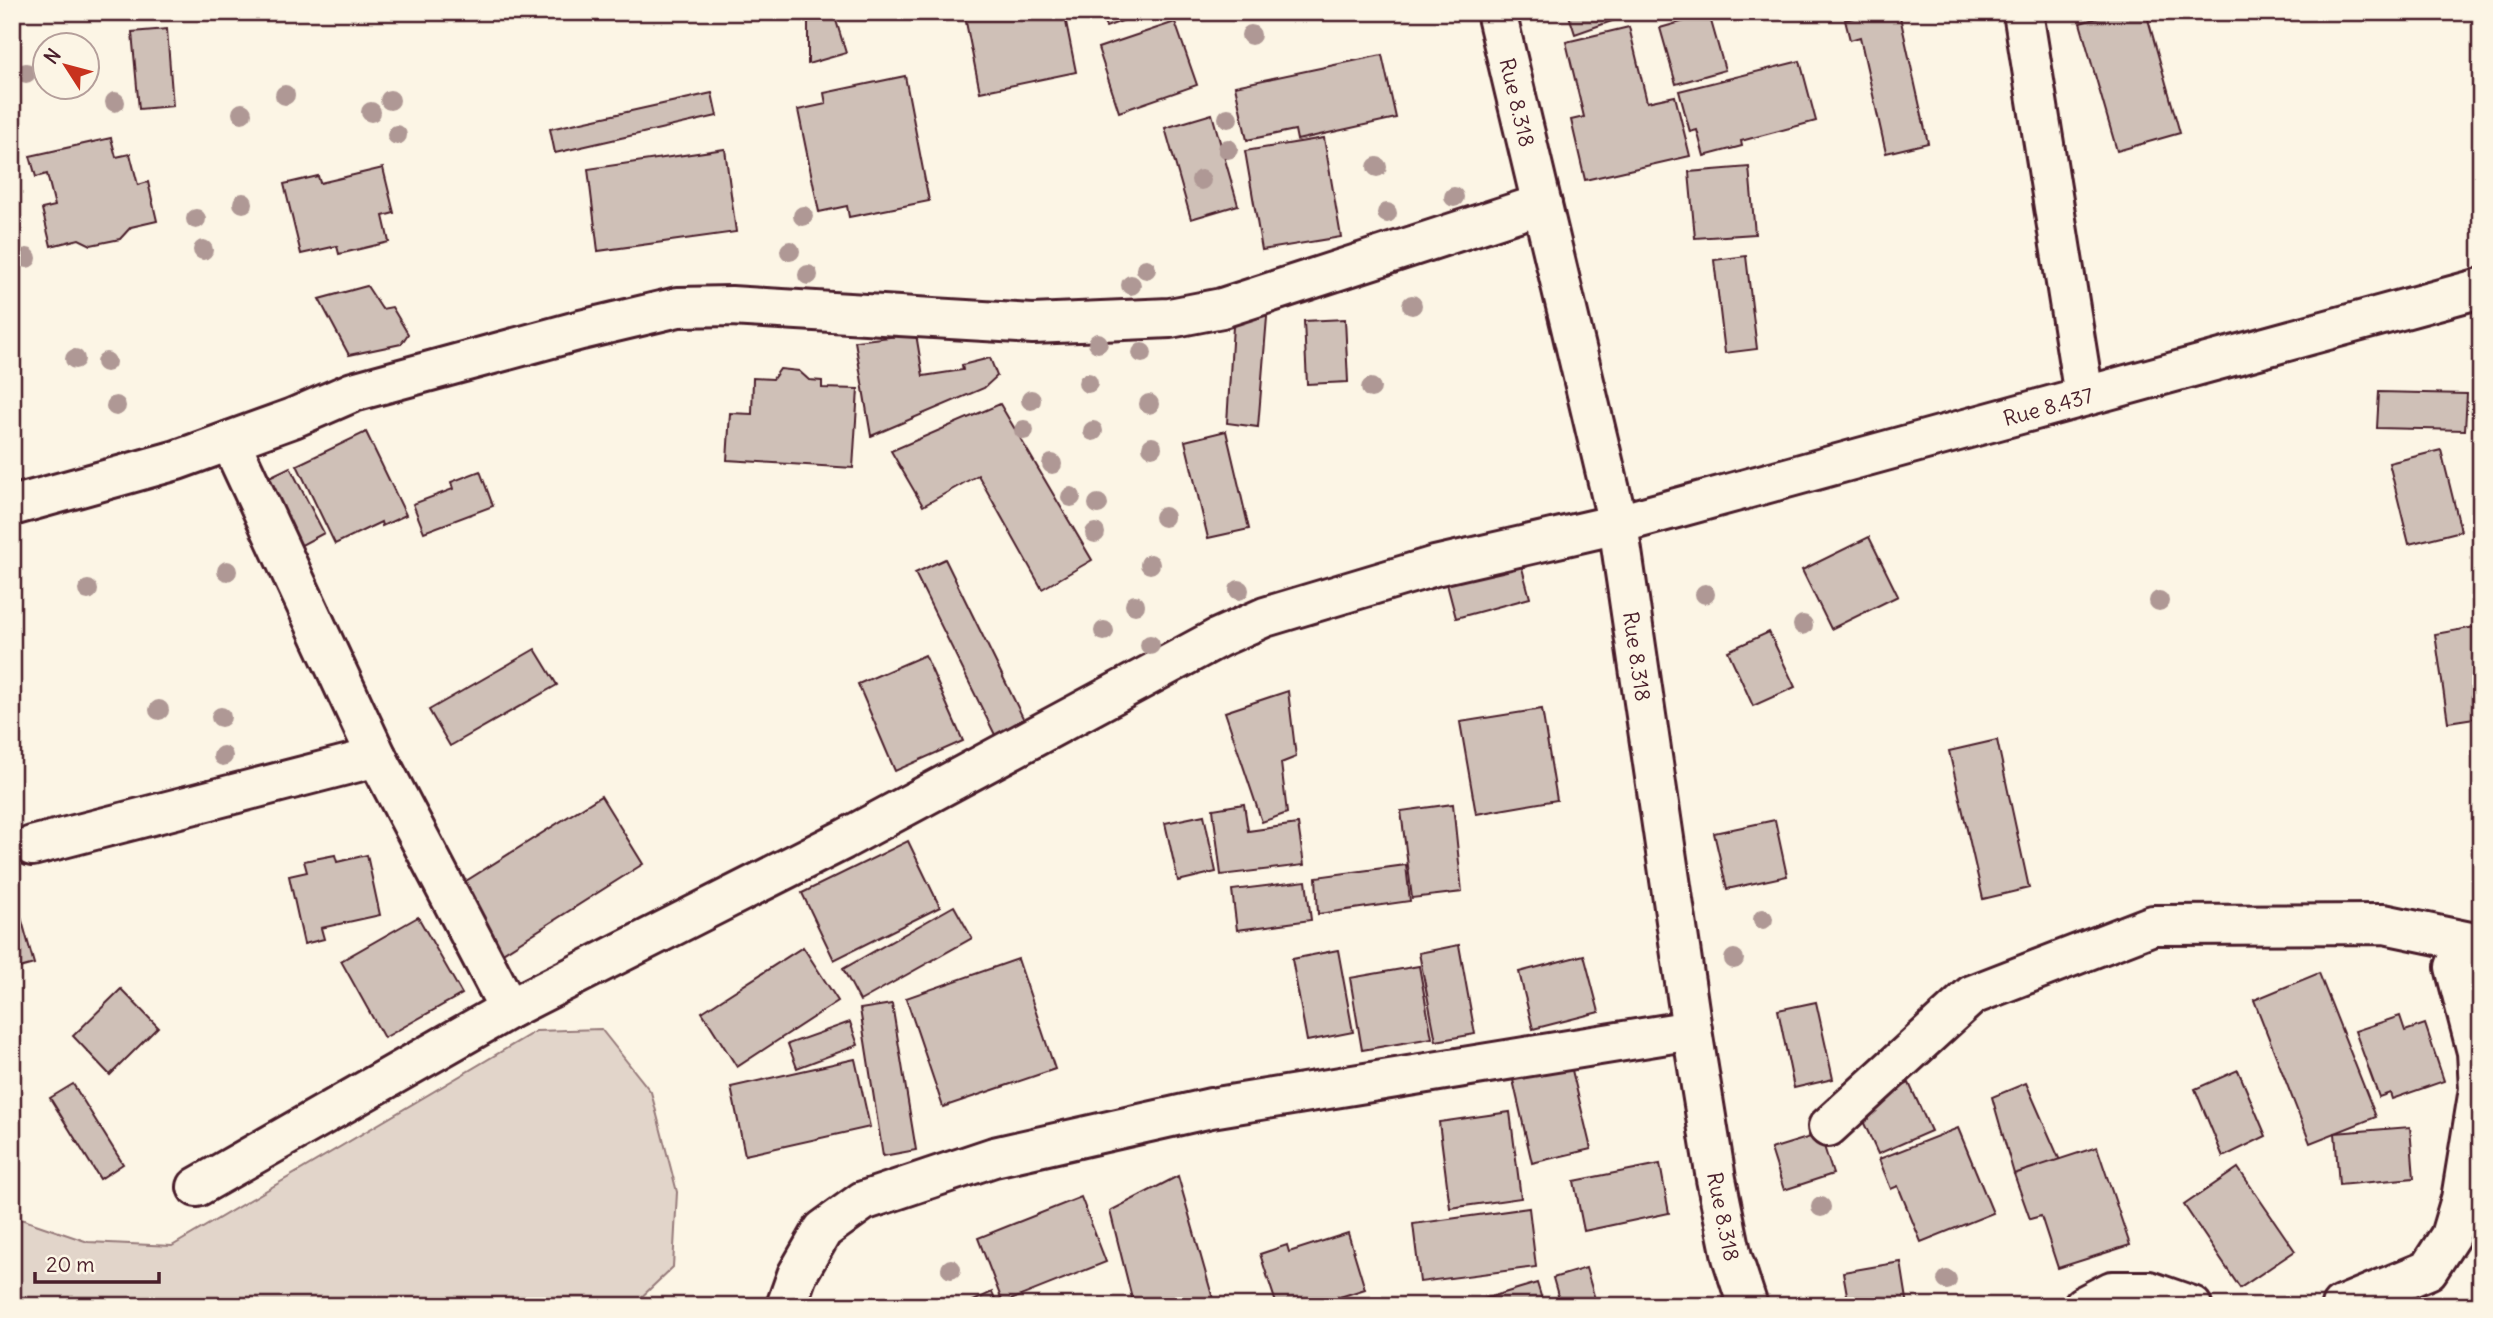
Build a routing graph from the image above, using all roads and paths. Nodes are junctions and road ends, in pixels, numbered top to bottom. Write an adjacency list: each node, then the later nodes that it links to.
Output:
1 (1496, 12): 3 (street, Rue 8.318)
2 (2023, 12): 5 (street)
3 (1542, 204): 6 (street); 8 (street, Rue 8.318)
4 (2481, 288): 5 (street, Rue 8.437)
5 (2084, 396): 8 (street, Rue 8.437)
6 (230, 441): 7 (street); 9 (street)
7 (12, 506)
8 (1618, 524): 12 (street, Rue 8.437); 13 (street, Rue 8.318)
9 (377, 757): 10 (street); 12 (street)
10 (32, 846)
11 (2480, 943): 14 (street); 20 (street)
12 (509, 1009): 15 (street, Rue 8.437)
13 (1692, 1030): 16 (street); 17 (street, Rue 8.318)
14 (1828, 1127)
15 (197, 1187)
16 (786, 1306)
17 (1748, 1306)
18 (2083, 1306): 19 (street)
19 (2192, 1306)
20 (2340, 1306)

